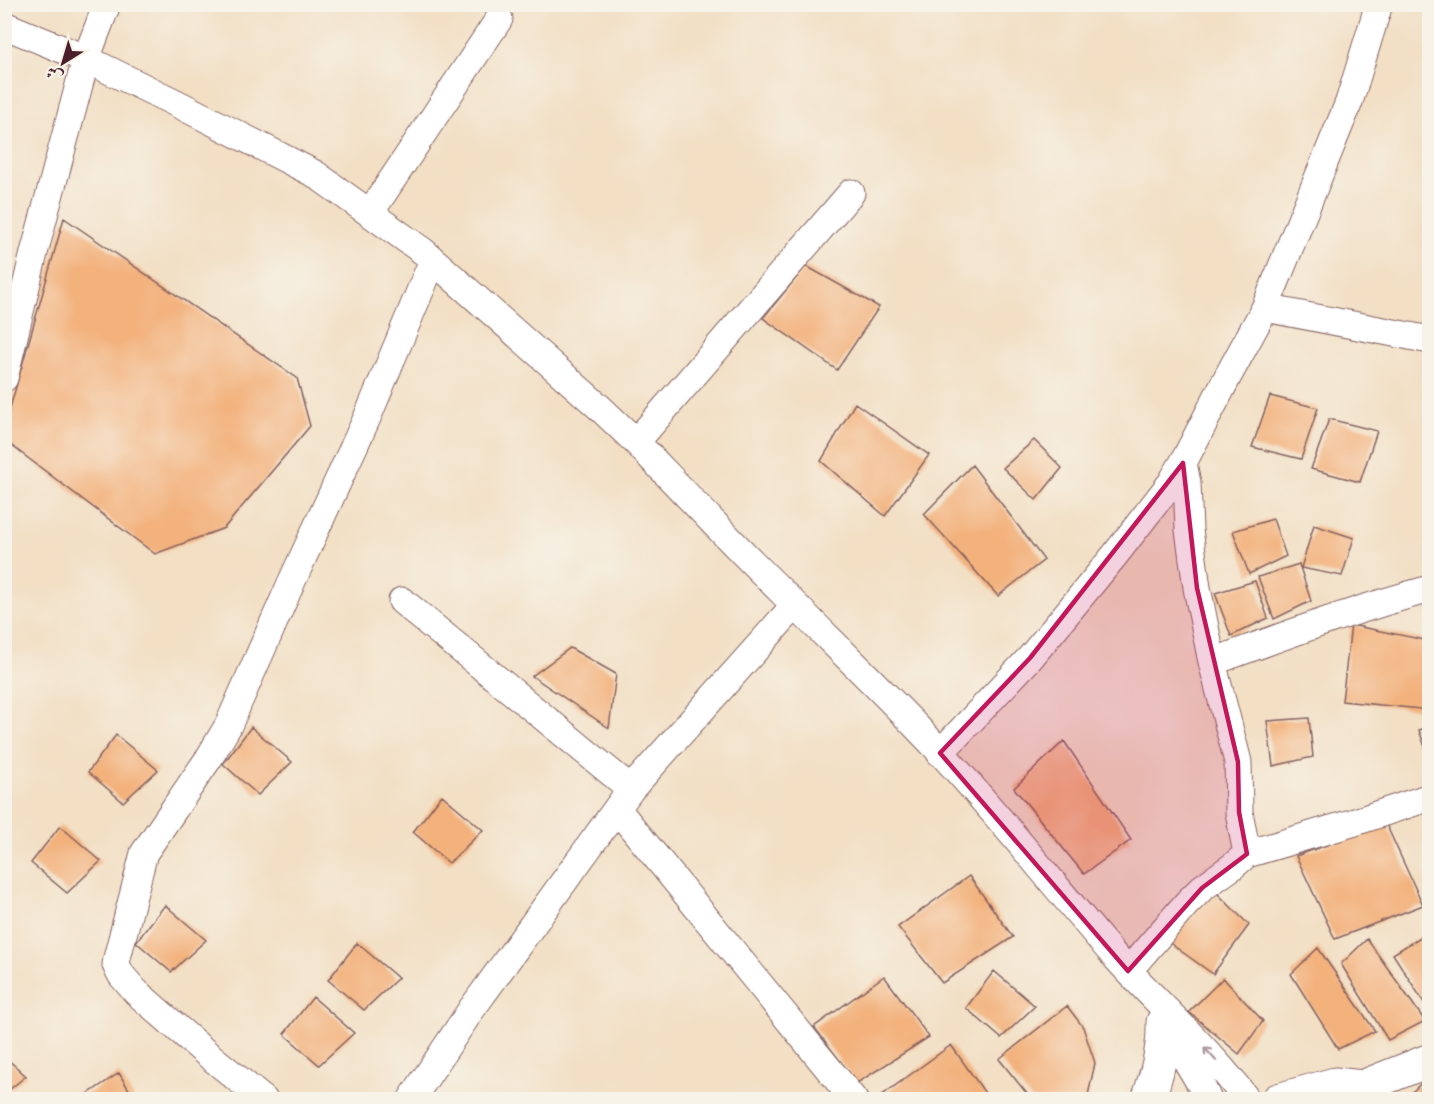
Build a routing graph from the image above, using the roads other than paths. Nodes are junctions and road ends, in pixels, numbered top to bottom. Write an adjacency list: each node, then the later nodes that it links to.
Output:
1 (108, 4): 5 (street)
2 (1379, 4): 9 (street)
3 (499, 19): 7 (street)
4 (4, 25): 5 (street)
5 (86, 59): 7 (street); 11 (street)
6 (851, 193): 12 (street)
7 (370, 213): 8 (street)
8 (433, 260): 12 (street); 26 (street)
9 (1265, 308): 10 (street); 13 (street)
10 (1430, 340)
11 (4, 378)
12 (636, 442): 16 (street)
13 (1183, 463): 17 (street); 18 (street)
14 (1430, 589): 17 (street)
15 (402, 601): 20 (street)
16 (795, 605): 18 (street); 20 (street)
17 (1212, 662): 21 (street)
18 (940, 753): 22 (street)
19 (1430, 797): 21 (street)
20 (624, 799): 27 (street); 28 (street)
21 (1247, 854): 22 (street)
22 (1128, 970): 23 (street)
23 (1160, 1011): 29 (street); 30 (street); 31 (street, one-way to 23)
24 (1430, 1059): 25 (street)
25 (1355, 1093): 32 (street)
26 (264, 1100)
27 (411, 1100)
28 (854, 1100)
29 (1148, 1100)
30 (1208, 1100)
31 (1247, 1100)
32 (1278, 1100)

